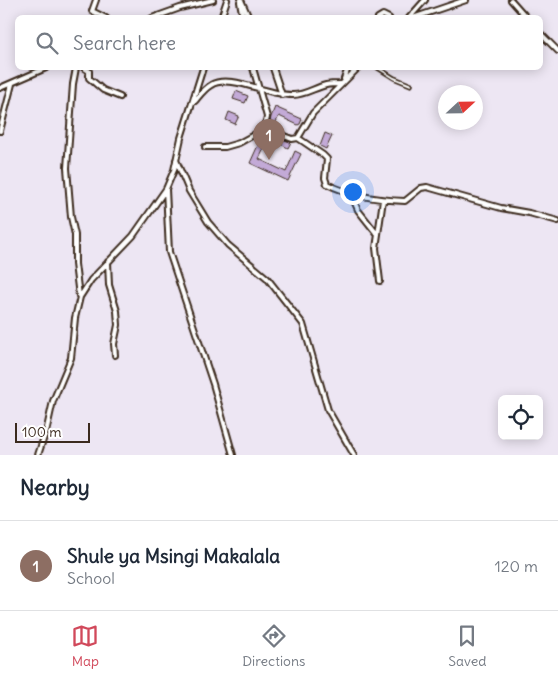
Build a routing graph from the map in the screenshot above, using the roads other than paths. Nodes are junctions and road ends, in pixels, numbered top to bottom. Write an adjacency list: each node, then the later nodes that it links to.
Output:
1 (96, 0): 9 (street)
2 (214, 0): 8 (street)
3 (227, 0): 11 (street)
4 (240, 0): 12 (street); 13 (street)
5 (426, 0): 14 (street)
6 (466, 0): 15 (street)
7 (511, 0): 16 (street)
8 (202, 1): 10 (street)
9 (100, 15)
10 (161, 15)
11 (222, 15)
12 (242, 15)
13 (248, 15)
14 (412, 15)
15 (423, 15)
16 (524, 15)
17 (543, 36): 18 (street)
18 (558, 51)
19 (42, 70): 29 (street)
20 (76, 70): 48 (street)
21 (87, 70): 34 (street)
22 (202, 70): 35 (street)
23 (253, 70): 32 (street)
24 (274, 70): 33 (street)
25 (347, 70): 28 (street)
26 (356, 70): 28 (street)
27 (381, 70): 30 (lane)
28 (342, 82): 33 (street); 38 (street)
29 (12, 84): 31 (street); 37 (street)
30 (411, 85)
31 (0, 88)
32 (258, 89): 33 (street); 35 (street); 36 (street)
33 (282, 95)
34 (120, 97)
35 (192, 105): 40 (street)
36 (263, 128): 38 (street); 39 (street)
37 (0, 131)
38 (298, 138): 42 (street)
39 (205, 147)
40 (176, 160): 41 (street); 52 (street)
41 (166, 189): 46 (street); 51 (street)
42 (350, 192): 43 (street); 45 (street)
43 (383, 200): 44 (street); 45 (street)
44 (558, 221)
45 (377, 234): 47 (street)
46 (108, 262): 48 (street); 49 (street)
47 (380, 281)
48 (80, 297): 50 (street)
49 (115, 355)
50 (38, 455)
51 (233, 455)
52 (354, 455)

